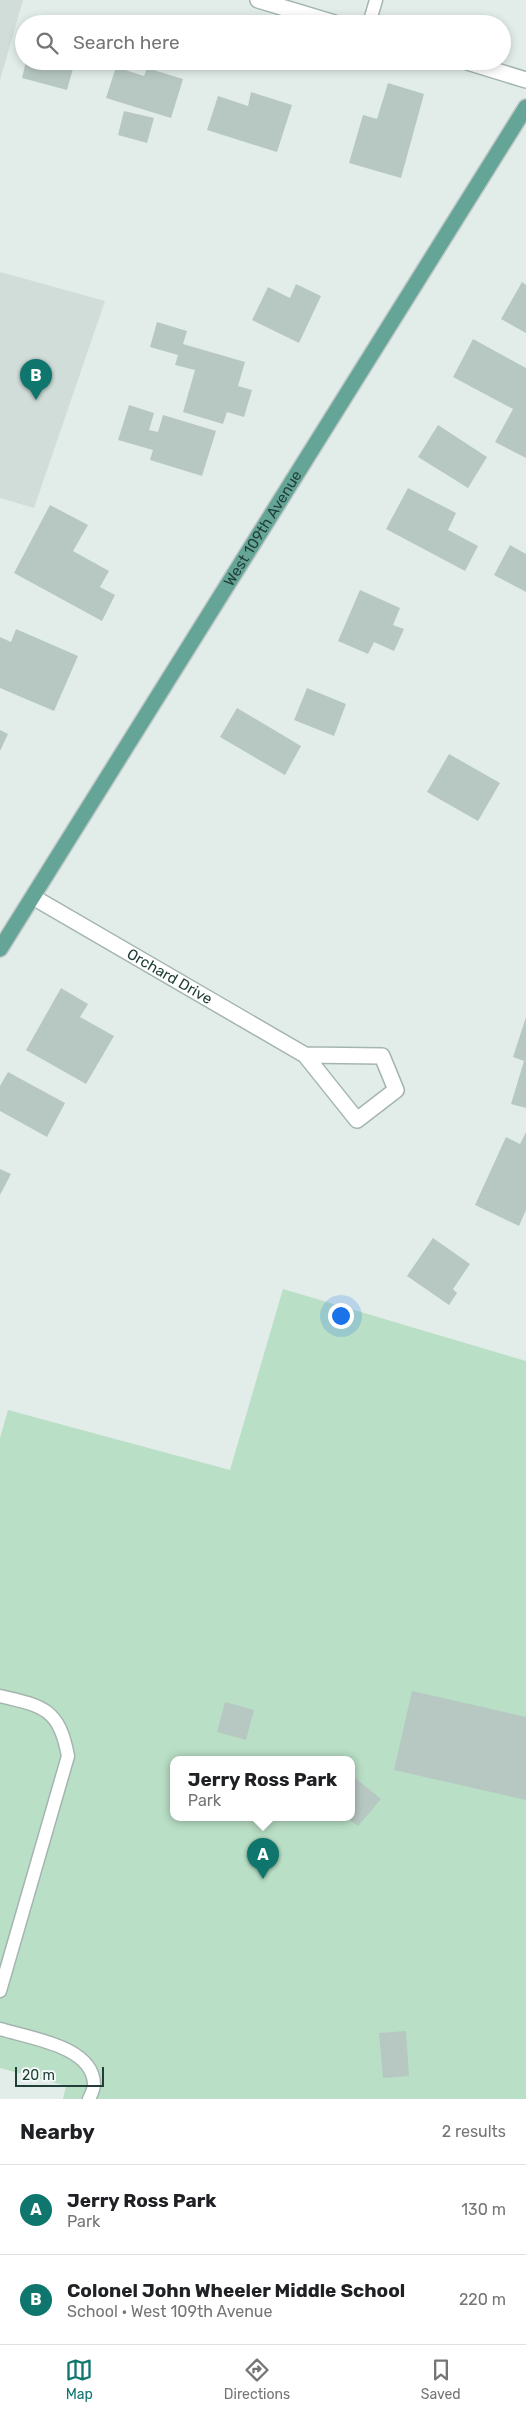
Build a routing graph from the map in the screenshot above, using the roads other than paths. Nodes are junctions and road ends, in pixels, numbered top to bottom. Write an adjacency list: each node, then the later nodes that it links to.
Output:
1 (258, 0): 3 (street)
2 (376, 0): 4 (lane)
3 (308, 15)
4 (372, 15)
5 (493, 70): 6 (street)
6 (526, 80)
7 (526, 107): 8 (main road, West 109th Avenue)
8 (33, 897): 9 (main road, West 109th Avenue); 10 (street, Orchard Drive)
9 (0, 949)
10 (305, 1055): 10 (street, Orchard Drive)
11 (0, 1696): 12 (lane)
12 (0, 1991)
13 (0, 2029): 14 (lane)
14 (89, 2099)

